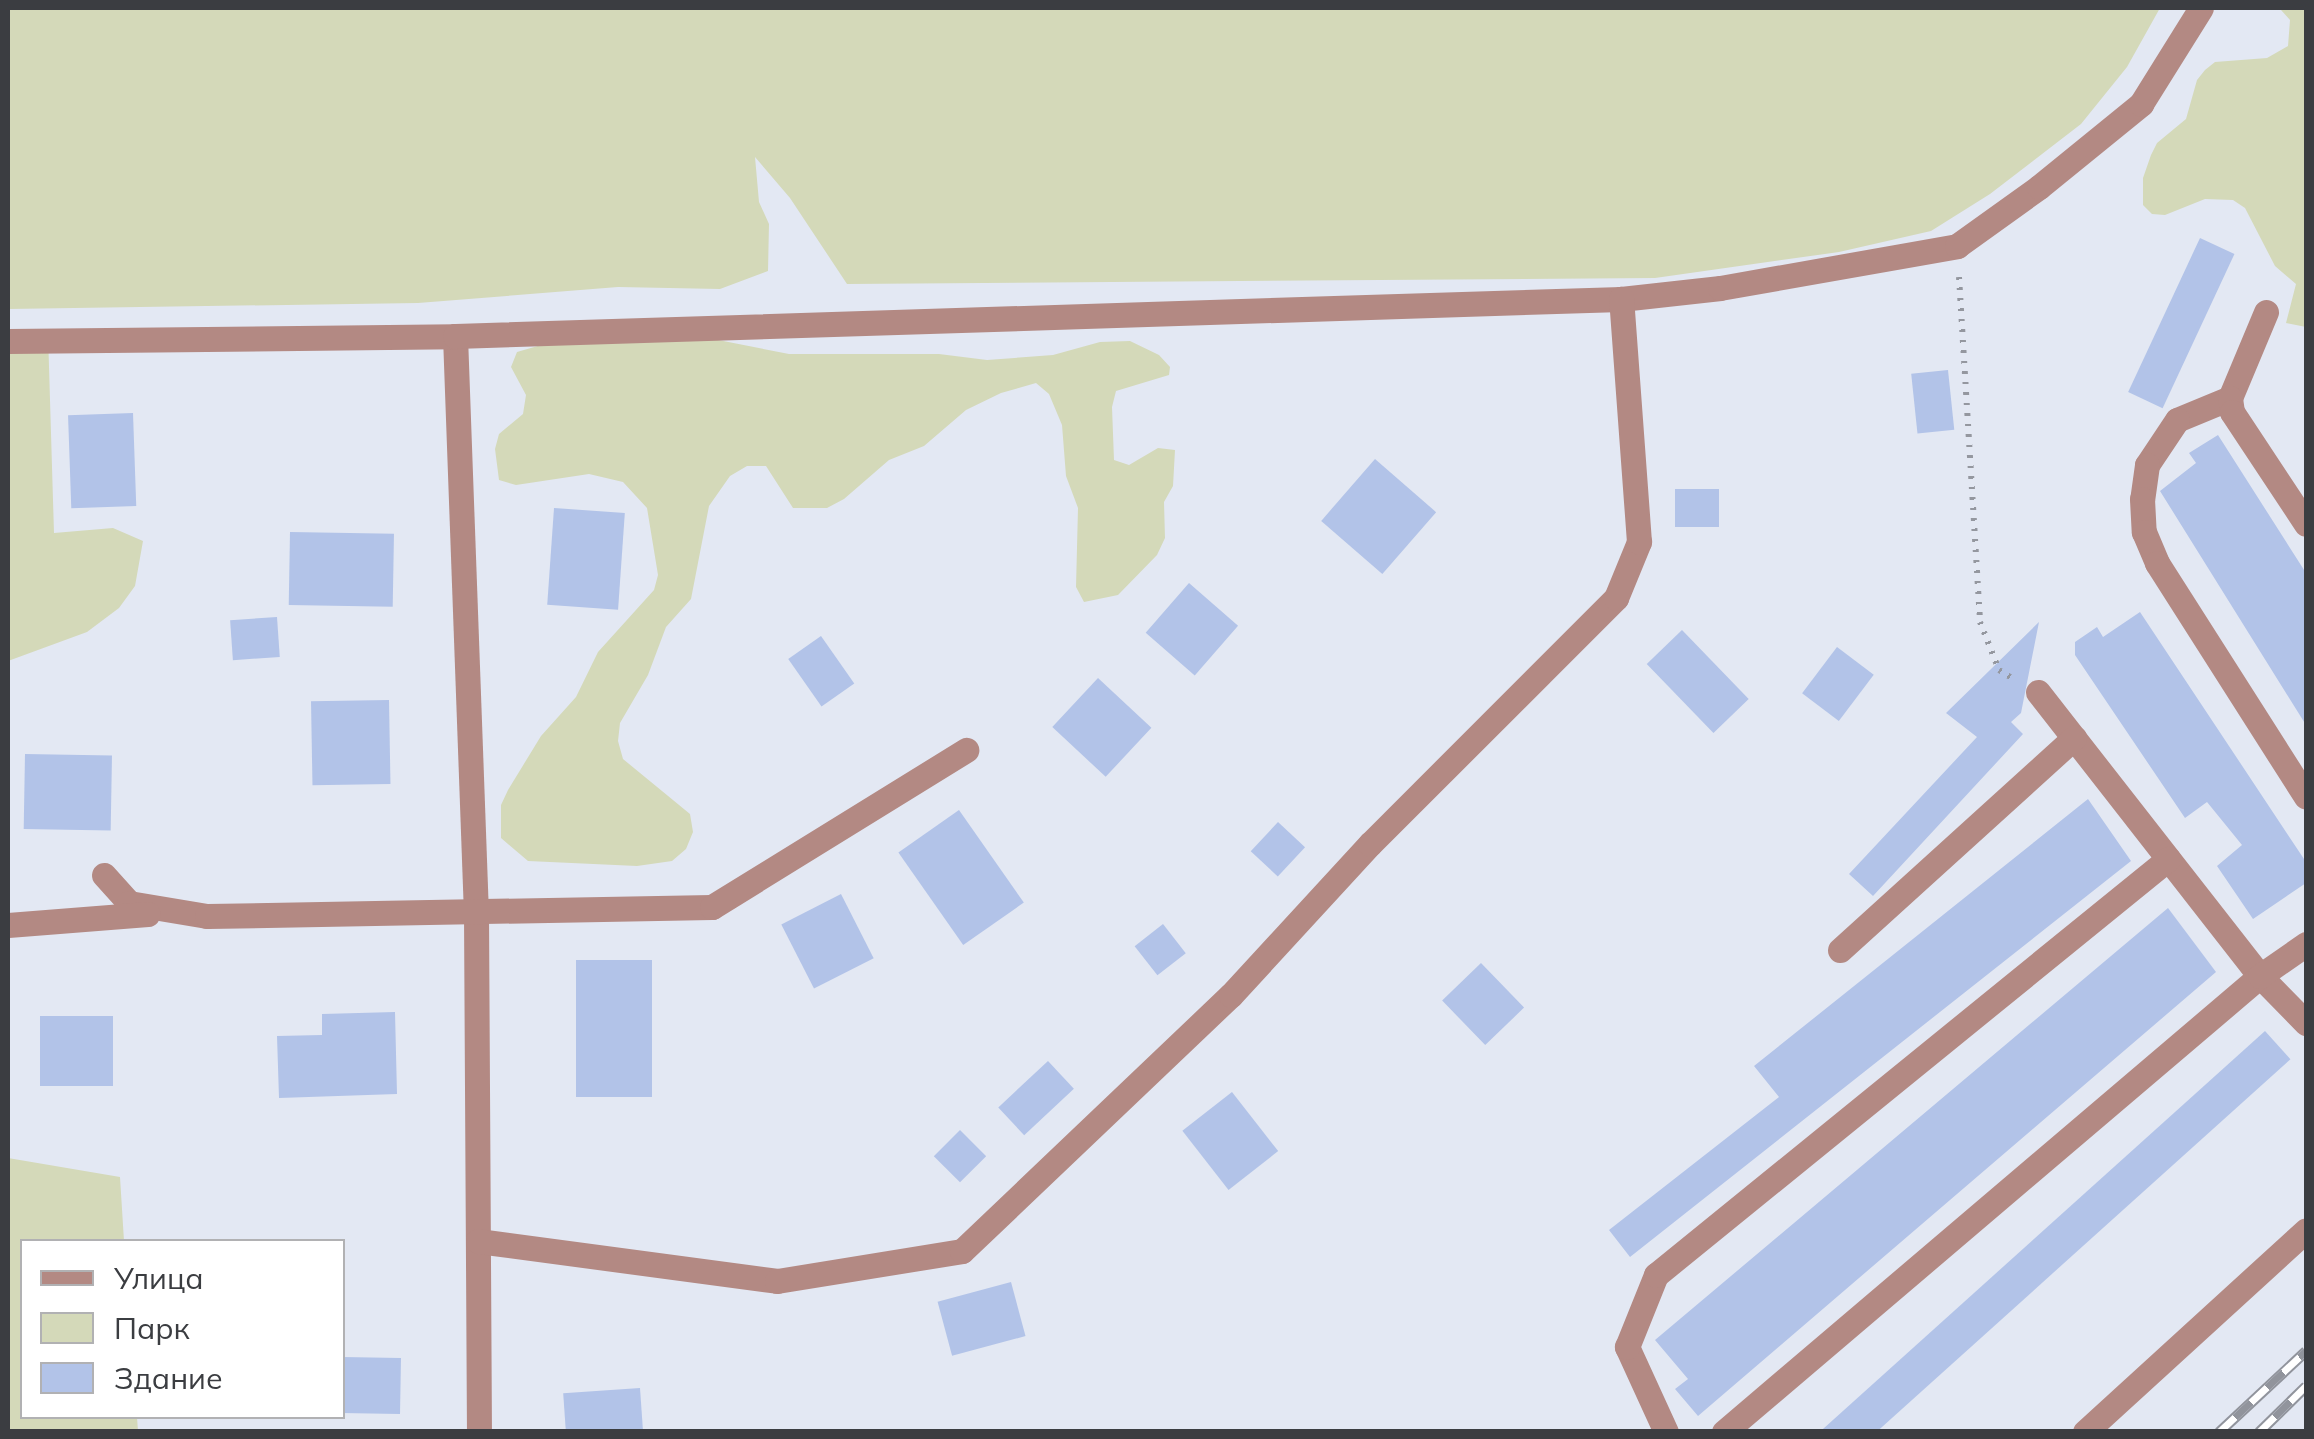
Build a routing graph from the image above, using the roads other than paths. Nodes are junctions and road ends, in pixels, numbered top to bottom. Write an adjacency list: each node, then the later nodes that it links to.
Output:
1 (2201, 8): 2 (street)
2 (1621, 299): 4 (street); 22 (street)
3 (2266, 312): 6 (street)
4 (455, 336): 5 (street); 15 (street)
5 (8, 342)
6 (2230, 398): 7 (street); 11 (street)
7 (2306, 524)
8 (2038, 692): 9 (street)
9 (2074, 738): 12 (street); 18 (street)
10 (966, 750): 15 (street)
11 (2306, 796)
12 (2168, 859): 19 (street); 24 (street)
13 (104, 876): 14 (street)
14 (168, 912): 15 (street); 16 (street)
15 (476, 914): 22 (street)
16 (8, 926)
17 (2306, 944): 19 (street)
18 (1840, 950)
19 (2260, 976): 20 (street); 25 (street)
20 (2306, 1023)
21 (2306, 1230): 26 (street)
22 (478, 1241): 23 (street)
23 (479, 1432)
24 (1666, 1432)
25 (1724, 1432)
26 (2084, 1432)

